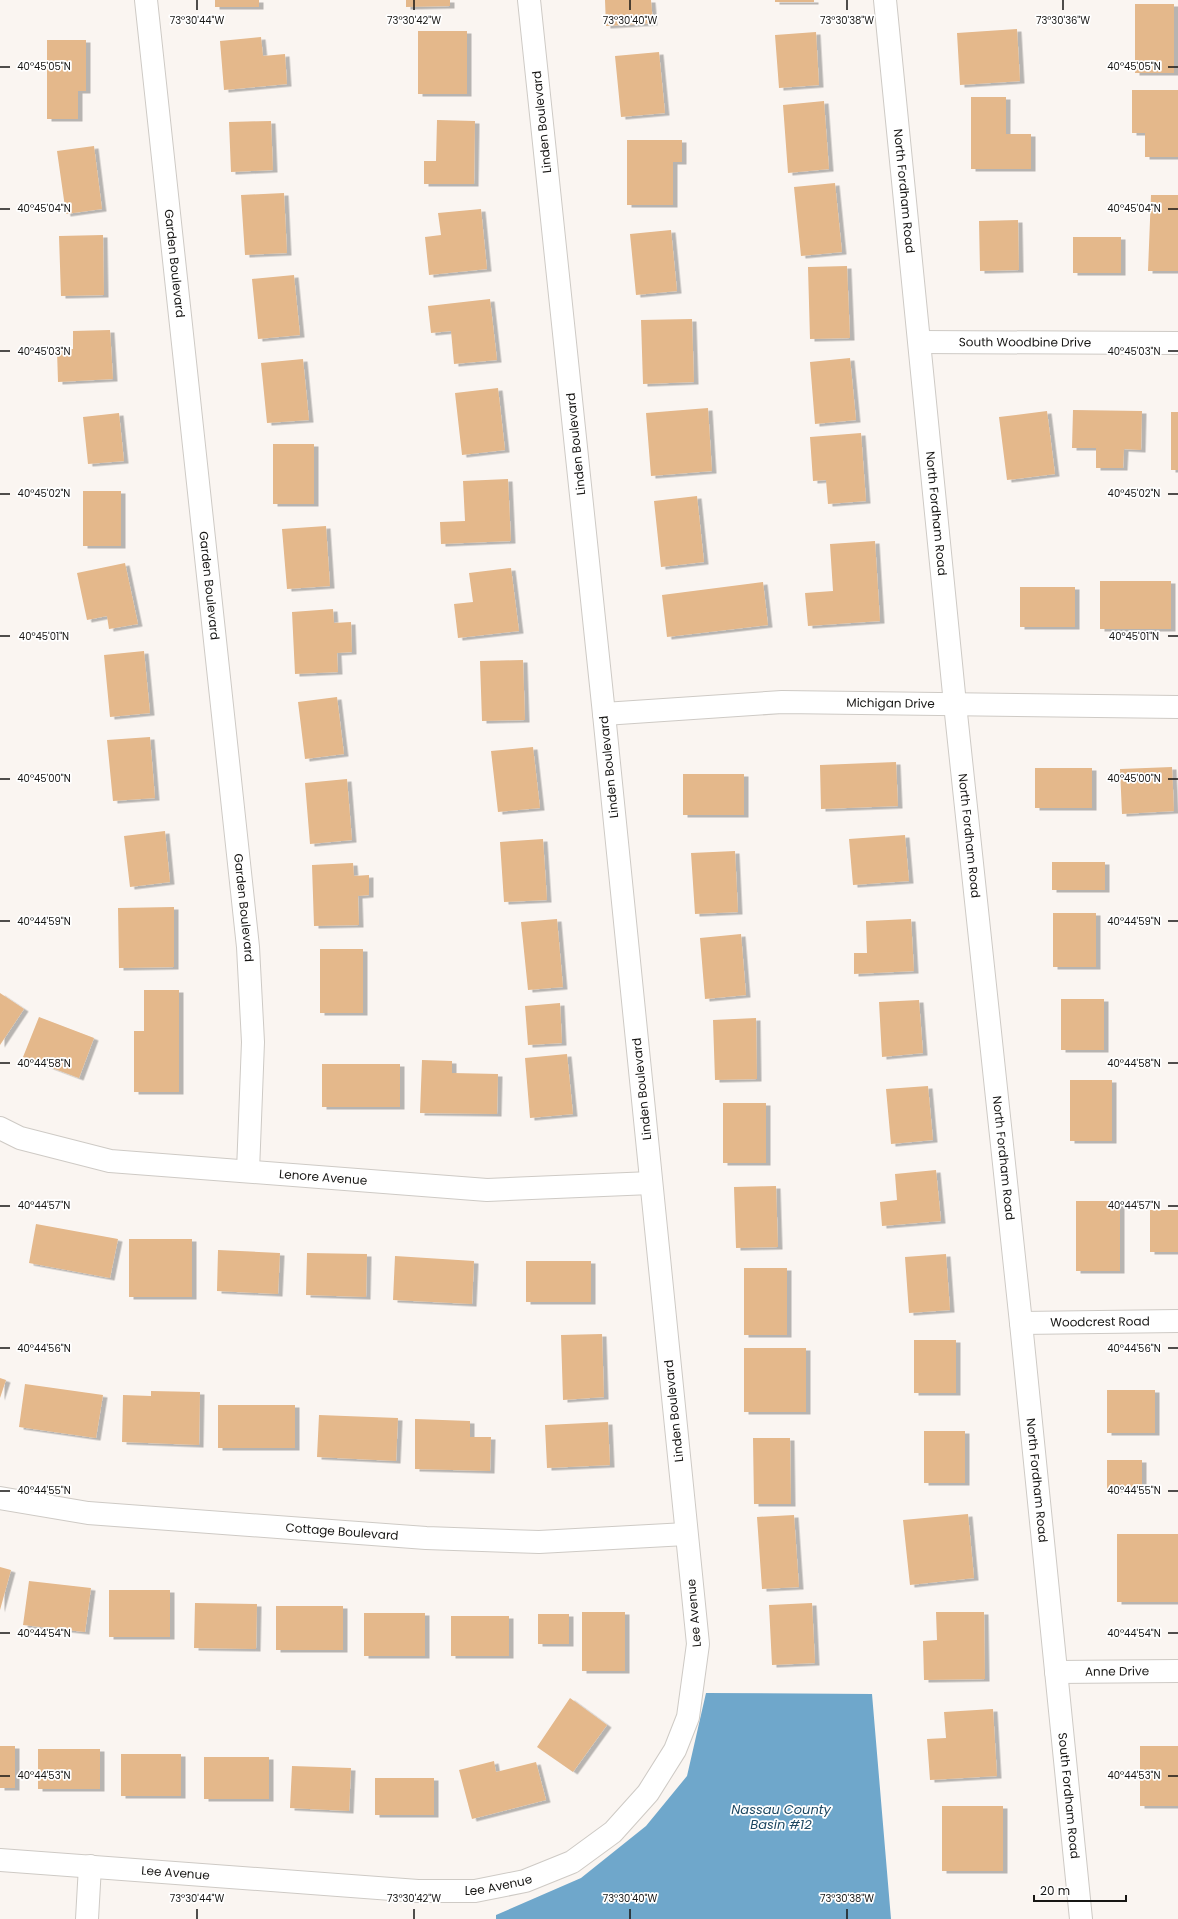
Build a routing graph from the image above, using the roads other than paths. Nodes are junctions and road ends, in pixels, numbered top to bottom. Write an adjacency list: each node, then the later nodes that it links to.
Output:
1 (146, 0): 10 (street, Garden Boulevard)
2 (529, 0): 8 (street, Linden Boulevard)
3 (885, 0): 4 (street, North Fordham Road)
4 (920, 342): 5 (street, South Woodbine Drive); 6 (street, North Fordham Road)
5 (1178, 344)
6 (955, 704): 7 (street, Michigan Drive); 8 (street, Michigan Drive); 13 (street, North Fordham Road)
7 (1178, 707)
8 (604, 714): 11 (street, Linden Boulevard)
9 (0, 1128): 10 (street, Lenore Avenue)
10 (248, 1171): 11 (street, Lenore Avenue)
11 (651, 1183): 15 (street, Linden Boulevard)
12 (1178, 1321): 13 (street, Woodcrest Road)
13 (1021, 1323): 17 (street, North Fordham Road)
14 (0, 1498): 15 (street, Cottage Boulevard)
15 (686, 1534): 19 (street, Lee Avenue)
16 (1178, 1671): 17 (street, Anne Drive)
17 (1056, 1672): 21 (street, South Fordham Road)
18 (0, 1860): 19 (street, Lee Avenue)
19 (90, 1866): 20 (street)
20 (87, 1919)
21 (1081, 1919)

